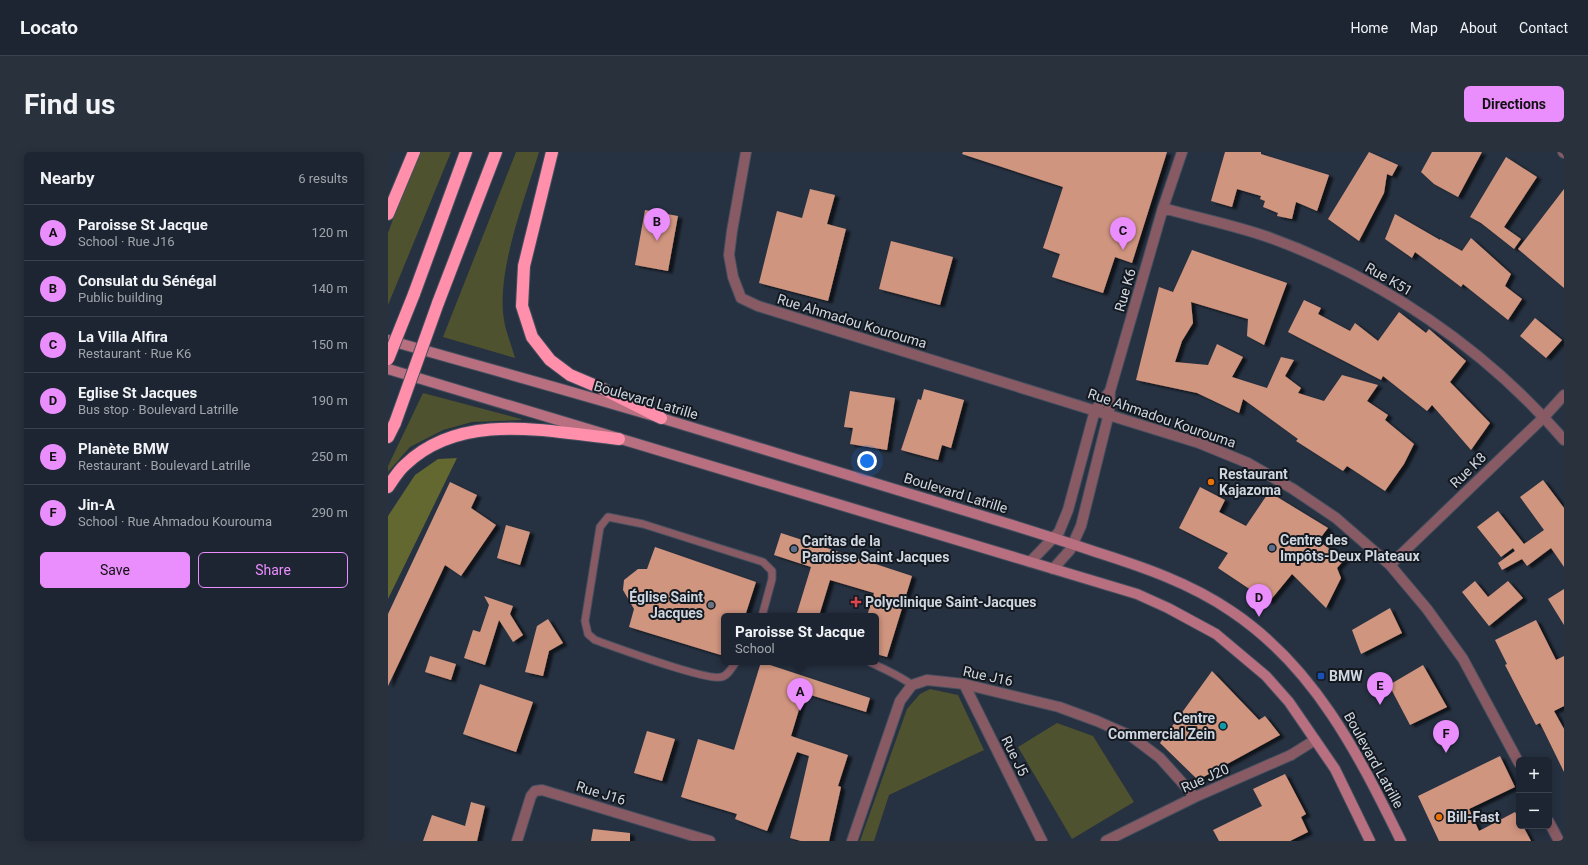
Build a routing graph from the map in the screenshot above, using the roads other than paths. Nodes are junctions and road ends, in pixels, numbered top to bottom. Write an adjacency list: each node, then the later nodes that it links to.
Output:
1 (414, 152): 8 (highway)
2 (466, 152): 10 (highway, bridge)
3 (496, 152): 18 (highway, bridge)
4 (552, 152): 17 (highway)
5 (746, 152): 14 (street, Rue Ahmadou Kourouma)
6 (1182, 152): 7 (street, Rue K6)
7 (1163, 208): 12 (street, Rue K6); 16 (street, Rue K51)
8 (388, 214)
9 (388, 340): 17 (main road, Boulevard Latrille)
10 (388, 359)
11 (388, 369): 19 (main road)
12 (1110, 391): 14 (street, Rue K6); 15 (street, Rue K6)
13 (1564, 395): 16 (street, Rue K8)
14 (1096, 410): 15 (street, Rue Ahmadou Kourouma); 22 (street, Rue K6)
15 (1109, 413): 23 (street, Rue K6); 25 (street, Rue Ahmadou Kourouma)
16 (1544, 417): 20 (street, Rue K51); 25 (street, Rue K8)
17 (661, 418): 22 (main road, Boulevard Latrille)
18 (388, 437)
19 (619, 439): 21 (highway); 24 (main road)
20 (1564, 440)
21 (388, 487)
22 (1055, 538): 23 (main road, Boulevard Latrille); 24 (street, Rue K6)
23 (1073, 544): 26 (street, Rue K6); 42 (main road, Boulevard Latrille)
24 (1030, 562): 26 (main road)
25 (1390, 565): 33 (street, Rue Ahmadou Kourouma)
26 (1053, 569): 32 (main road)
27 (763, 613): 28 (lane)
28 (734, 665)
29 (875, 665): 30 (lane)
30 (912, 684): 31 (street, Rue J16); 38 (street)
31 (964, 684): 34 (street, Rue J16); 39 (street, Rue J5)
32 (1315, 740): 34 (street, Rue J20); 41 (main road)
33 (1516, 757)
34 (1195, 797): 40 (street, Rue J20)
35 (1552, 828): 43 (street)
36 (517, 841): 37 (street, Rue J16)
37 (710, 841)
38 (852, 841)
39 (1042, 841)
40 (1106, 841)
41 (1370, 841)
42 (1401, 841)
43 (1559, 841)

